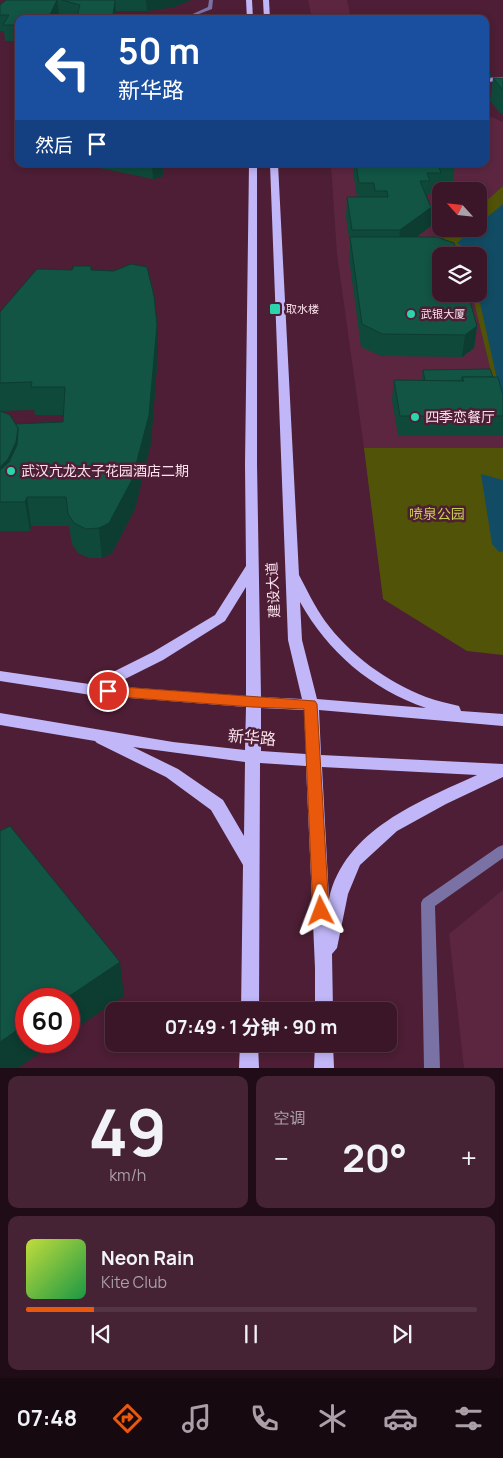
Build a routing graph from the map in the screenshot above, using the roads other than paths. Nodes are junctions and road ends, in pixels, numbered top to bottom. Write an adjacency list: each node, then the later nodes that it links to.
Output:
1 (211, 0): 4 (street)
2 (249, 0): 5 (main road)
3 (266, 0): 6 (main road)
4 (196, 15)
5 (250, 15)
6 (267, 15)
7 (503, 79): 8 (street)
8 (489, 80)
9 (253, 167): 11 (main road, 建设大道)
10 (274, 167): 12 (main road, 建设大道)
11 (253, 566): 14 (main road); 15 (main road, 建设大道)
12 (291, 572): 16 (main road, 建设大道); 18 (main road)
13 (0, 676): 14 (main road)
14 (91, 690): 15 (main road)
15 (252, 702): 16 (main road); 20 (main road, 建设大道)
16 (311, 704): 18 (main road); 21 (main road, 建设大道)
17 (0, 719): 19 (main road, 新华路)
18 (503, 719)
19 (88, 732): 20 (main road, 新华路); 24 (main road)
20 (253, 757): 21 (main road, 新华路); 24 (main road, 建设大道)
21 (313, 761): 22 (main road, 新华路); 25 (main road, 建设大道)
22 (502, 770): 25 (main road)
23 (503, 851): 32 (street)
24 (252, 865): 26 (main road, 建设大道)
25 (324, 968): 27 (main road, 建设大道)
26 (250, 1002)
27 (324, 1002)
28 (249, 1052): 30 (main road)
29 (324, 1052): 31 (main road)
30 (249, 1068)
31 (324, 1068)
32 (432, 1068)

